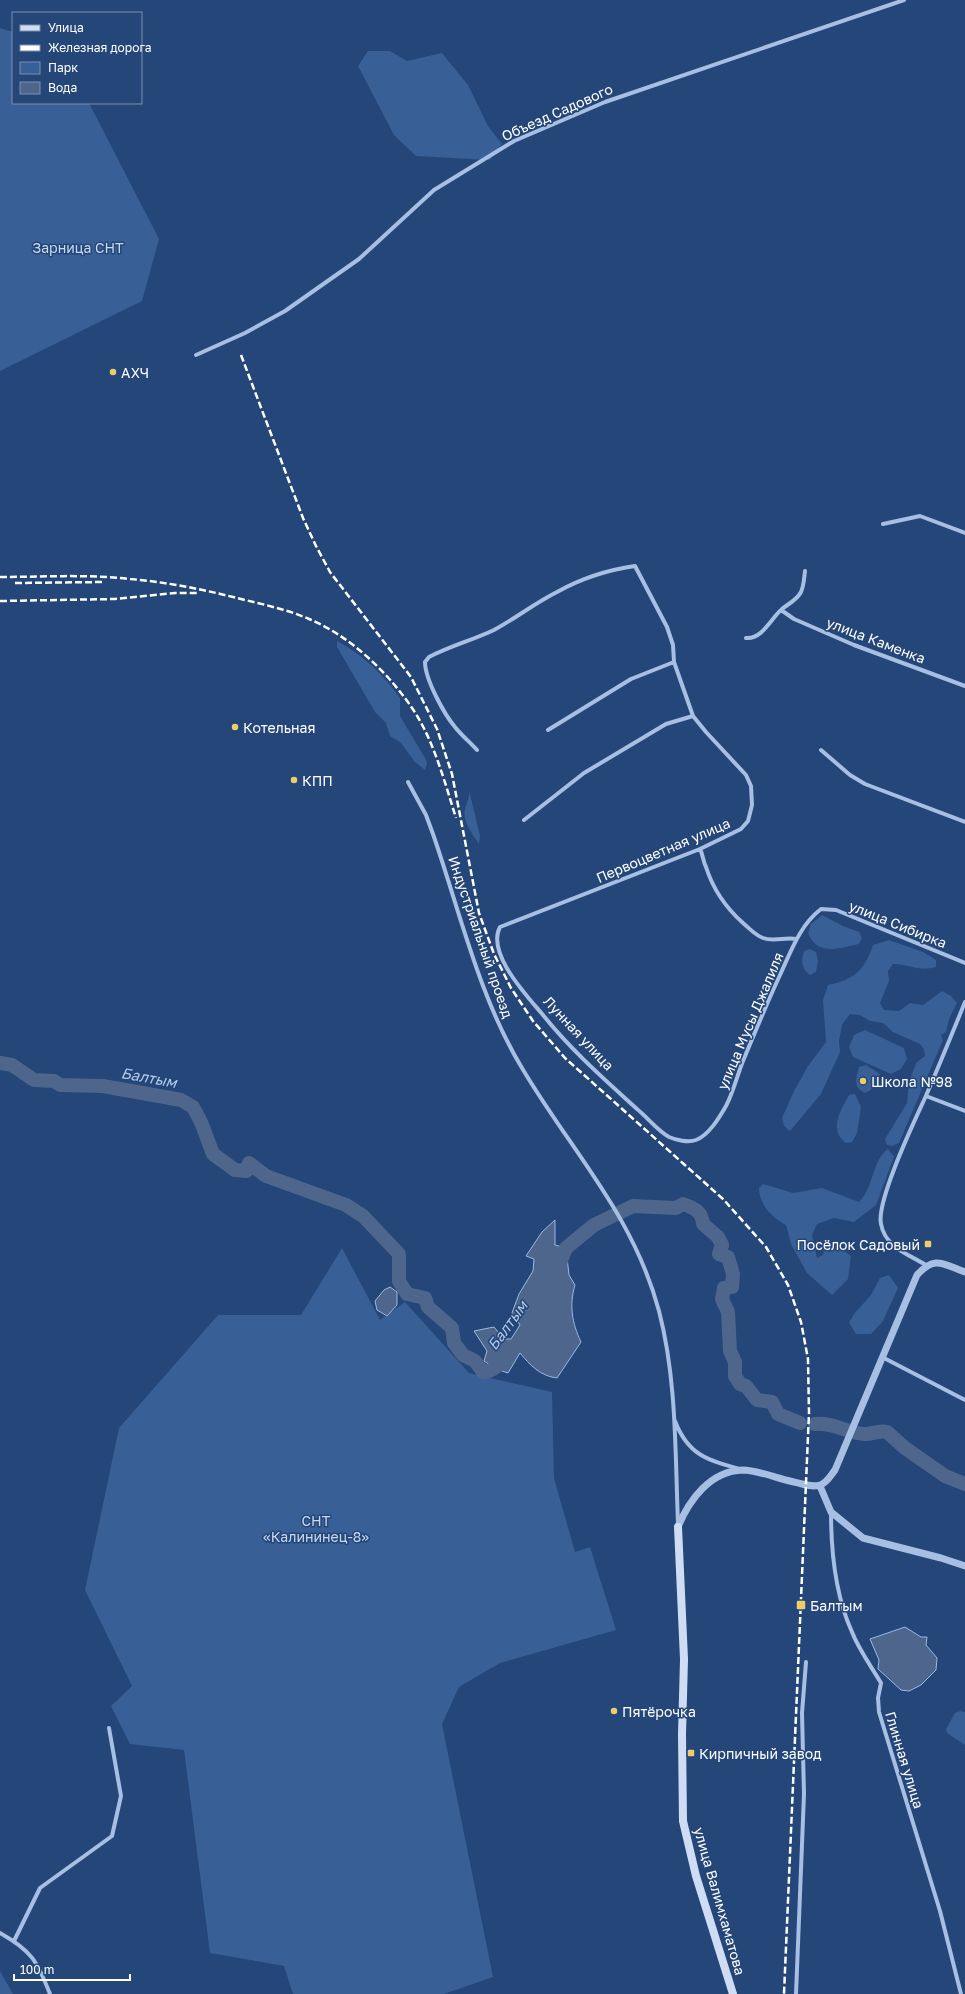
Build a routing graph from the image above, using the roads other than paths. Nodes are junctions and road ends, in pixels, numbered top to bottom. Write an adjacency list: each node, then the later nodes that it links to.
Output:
1 (904, 0): 2 (street, Объезд Садового)
2 (196, 355)
3 (883, 524): 4 (street)
4 (965, 533)
5 (805, 571): 6 (street)
6 (781, 610): 7 (street); 9 (street, улица Каменка)
7 (746, 638)
8 (674, 662): 10 (street, Первоцветная улица); 11 (street); 12 (street, Первоцветная улица)
9 (965, 686)
10 (693, 716): 15 (street); 17 (street, Первоцветная улица)
11 (548, 730)
12 (477, 750)
13 (821, 750): 16 (street)
14 (408, 782): 30 (street, Индустриальный проезд)
15 (524, 820)
16 (965, 822)
17 (700, 849): 19 (street, Первоцветная улица); 20 (street)
18 (821, 909): 20 (street, улица Мусы Джалиля); 21 (street, улица Сибирка)
19 (500, 927): 25 (street, Лунная улица)
20 (796, 939): 25 (street, улица Мусы Джалиля)
21 (965, 963)
22 (965, 1002): 23 (street)
23 (926, 1096): 24 (street); 26 (street)
24 (965, 1111)
25 (696, 1140)
26 (926, 1265): 27 (street); 28 (street)
27 (965, 1272)
28 (882, 1357): 29 (street); 32 (street)
29 (965, 1400)
30 (674, 1417): 31 (street); 34 (street)
31 (743, 1470): 32 (street); 34 (street)
32 (820, 1486): 33 (street)
33 (831, 1512): 35 (street); 43 (street, Глинная улица)
34 (678, 1528): 41 (main road, улица Валимхаматова)
35 (965, 1566)
36 (806, 1662): 42 (street)
37 (109, 1728): 39 (street)
38 (0, 1933): 39 (street)
39 (14, 1940): 40 (street)
40 (50, 1994)
41 (733, 1994)
42 (796, 1994)
43 (961, 1994)

